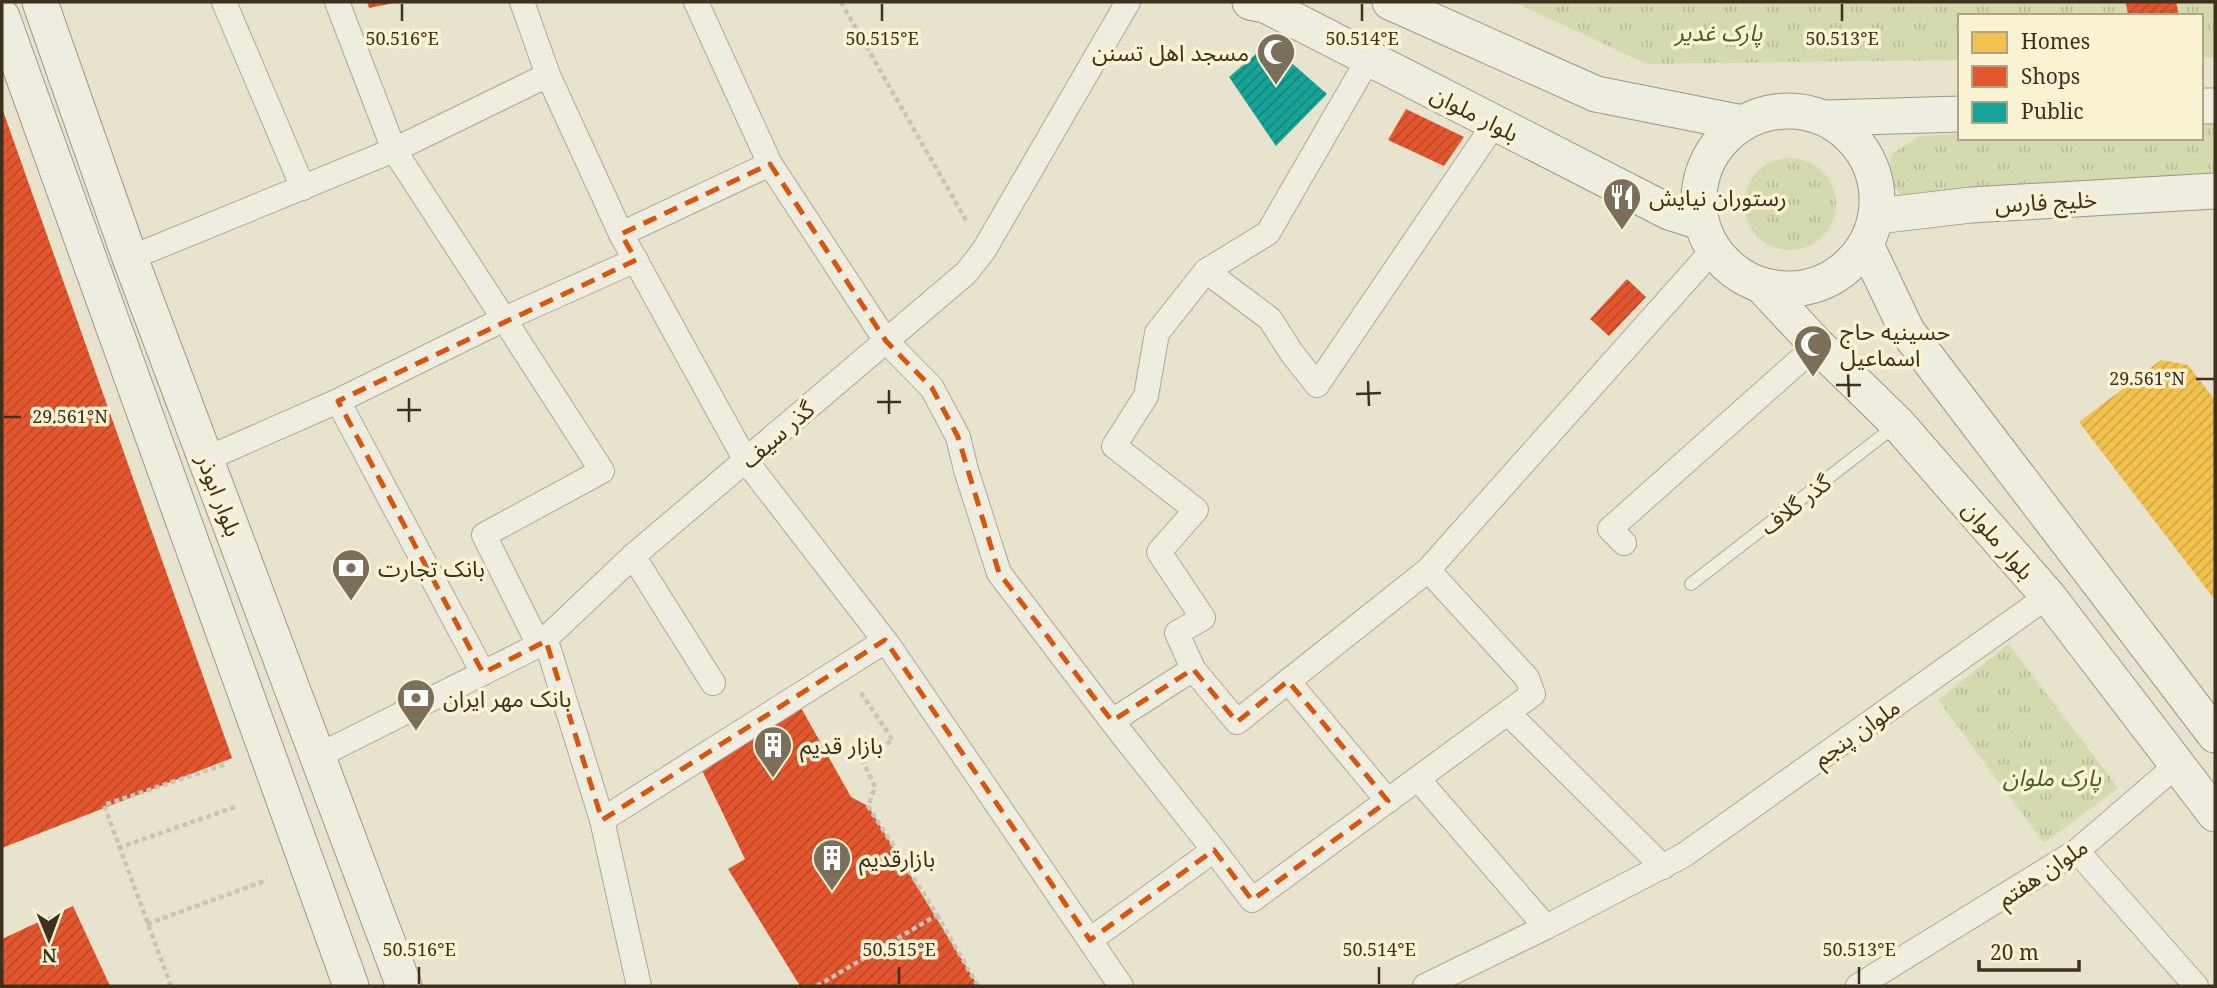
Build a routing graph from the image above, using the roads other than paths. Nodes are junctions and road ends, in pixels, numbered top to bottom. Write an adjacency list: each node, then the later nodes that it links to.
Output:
1 (225, 2): 18 (street)
2 (337, 2): 16 (street)
3 (522, 2): 11 (street)
4 (696, 2): 17 (street)
5 (1128, 2): 28 (street, گذر سیف)
6 (1250, 2): 10 (main road, بلوار ملوان)
7 (1390, 2): 15 (main road)
8 (50, 4): 9 (main road); 23 (main road, بلوار ابوذر)
9 (2, 16): 59 (main road, بلوار ابوذر)
10 (1369, 58): 14 (main road, بلوار ملوان); 25 (street)
11 (548, 75): 16 (street); 21 (street)
12 (1958, 114): 13 (main road)
13 (1826, 118): 15 (main road); 20 (main road)
14 (1494, 123): 22 (main road, بلوار ملوان); 25 (street)
15 (1742, 123): 22 (main road)
16 (394, 150): 18 (street); 27 (street)
17 (770, 164): 21 (street); 28 (street)
18 (303, 188): 23 (street)
19 (2215, 191): 20 (main road, خلیج فارس)
20 (1872, 231): 26 (main road); 47 (main road)
21 (621, 234): 24 (street)
22 (1707, 236): 26 (main road); 36 (street)
23 (130, 258): 32 (main road, بلوار ابوذر)
24 (636, 260): 27 (street); 33 (street)
25 (1206, 271): 41 (street)
26 (1761, 285): 29 (main road, بلوار ملوان)
27 (504, 320): 30 (street); 40 (street)
28 (886, 341): 33 (street, گذر سیف); 46 (street)
29 (1817, 345): 31 (main road, بلوار ملوان); 34 (street)
30 (338, 401): 32 (street); 42 (street)
31 (1898, 424): 37 (lane, گذر گلاف); 38 (main road, بلوار ملوان)
32 (206, 459): 48 (main road, بلوار ابوذر)
33 (746, 461): 35 (street, گذر سیف); 39 (street)
34 (1624, 543)
35 (633, 556): 40 (street, گذر سیف); 44 (street)
36 (1429, 570): 43 (street); 45 (street)
37 (1691, 584)
38 (2048, 596): 49 (main road, بلوار ملوان); 56 (street, ملوان پنجم)
39 (885, 641): 53 (street); 58 (street)
40 (539, 645): 42 (street, گذر سیف); 53 (street)
41 (1192, 669): 43 (street); 46 (street)
42 (483, 673): 48 (street, گذر سیف)
43 (1288, 681): 51 (street)
44 (713, 683)
45 (1508, 713): 50 (street); 56 (street)
46 (1112, 721): 54 (street)
47 (2215, 735)
48 (318, 756): 60 (main road, بلوار ابوذر)
49 (2178, 764): 52 (main road, بلوار ملوان); 55 (street, ملوان هفتم)
50 (1418, 779): 51 (street); 57 (street)
51 (1388, 801): 54 (street)
52 (2215, 814)
53 (602, 820): 61 (street)
54 (1214, 850): 58 (street)
55 (2077, 851): 64 (street, ملوان هفتم); 65 (street)
56 (1663, 867): 57 (street, ملوان پنجم)
57 (1546, 927): 63 (street, ملوان پنجم)
58 (1090, 940): 62 (street)
59 (351, 986)
60 (404, 986)
61 (639, 986)
62 (1121, 986)
63 (1425, 986)
64 (1858, 986)
65 (2196, 986)

